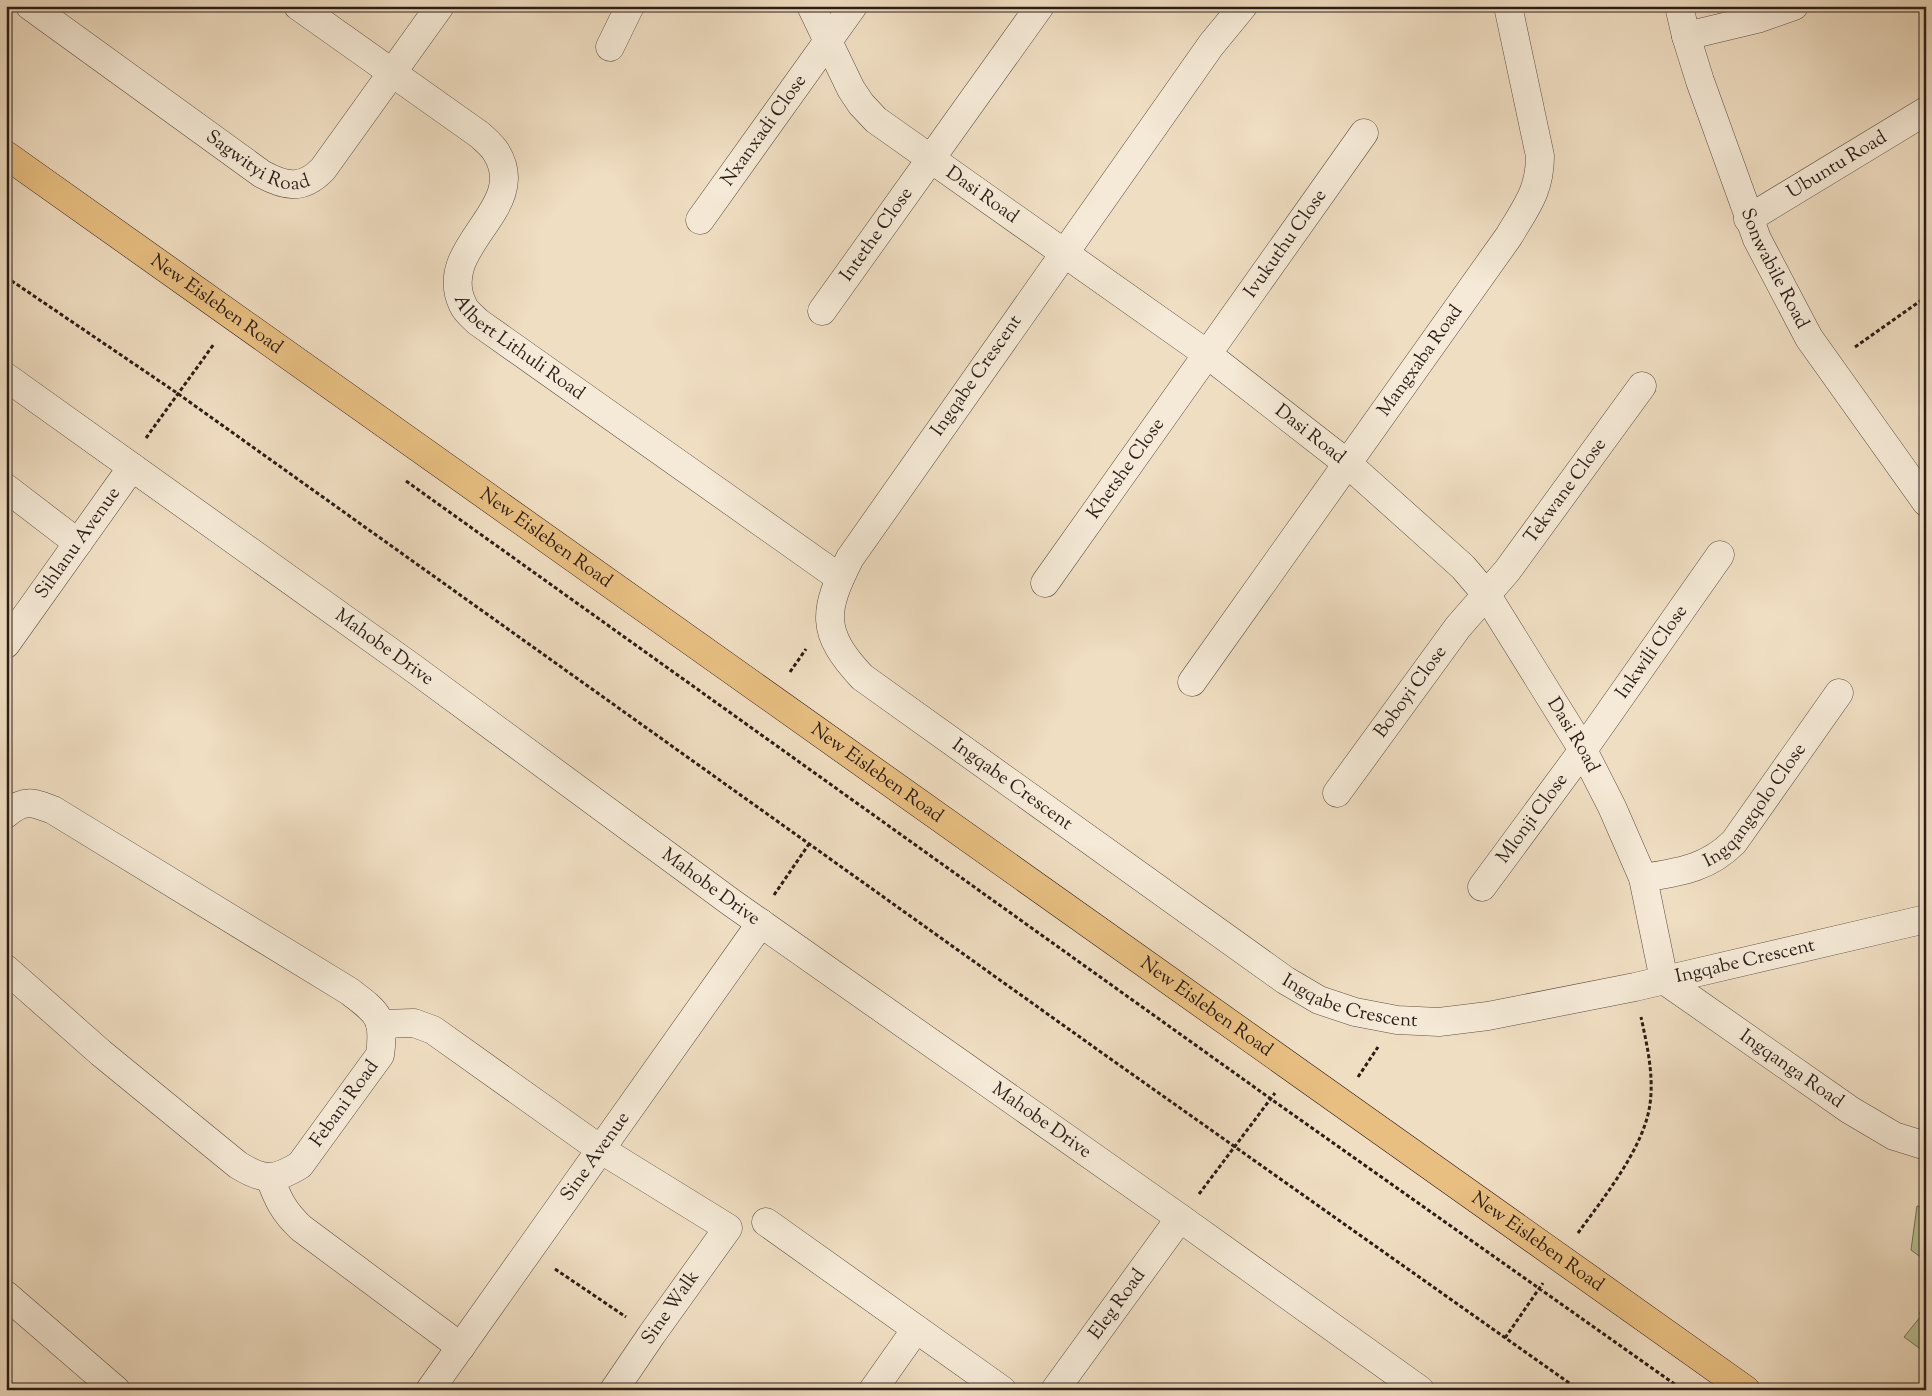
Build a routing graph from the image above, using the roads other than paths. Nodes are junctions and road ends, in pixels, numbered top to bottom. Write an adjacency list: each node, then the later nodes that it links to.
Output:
1 (30, 6): 15 (street, Sagwityi Road)
2 (298, 6): 15 (street, Albert Lithuli Road)
3 (440, 6): 15 (street, Sagwityi Road)
4 (630, 6): 14 (street)
5 (811, 6): 13 (street, Dasi Road)
6 (854, 6): 13 (street, Nxanxadi Close)
7 (1040, 6): 19 (street, Intethe Close)
8 (1243, 6): 22 (street, Ingqabe Crescent)
9 (1508, 6): 27 (street, Mangxaba Road)
10 (1679, 6): 12 (street, Sonwabile Road)
11 (1794, 6): 12 (street)
12 (1686, 36): 20 (street, Sonwabile Road)
13 (828, 42): 19 (street, Dasi Road); 21 (street, Nxanxadi Close)
14 (610, 47)
15 (393, 74): 33 (street, Albert Lithuli Road)
16 (1926, 111): 20 (street, Ubuntu Road)
17 (1364, 133): 24 (street, Ivukuthu Close)
18 (6, 155): 64 (main road, New Eisleben Road)
19 (930, 159): 22 (street, Dasi Road); 23 (street, Intethe Close)
20 (1748, 219): 30 (street, Sonwabile Road)
21 (700, 220)
22 (1063, 254): 24 (street, Dasi Road); 33 (street, Ingqabe Crescent)
23 (822, 311)
24 (1207, 354): 27 (street, Dasi Road); 34 (street, Khetshe Close)
25 (6, 377): 28 (street, Mahobe Drive)
26 (1642, 386): 35 (street, Tekwane Close)
27 (1348, 464): 35 (street, Dasi Road); 37 (street, Mangxaba Road)
28 (132, 467): 31 (street, Sihlanu Avenue); 44 (street, Mahobe Drive)
29 (6, 488): 31 (street)
30 (1926, 502)
31 (78, 543): 36 (street, Sihlanu Avenue)
32 (1720, 554): 39 (street, Inkwili Close)
33 (840, 578): 47 (street, Ingqabe Crescent)
34 (1045, 583)
35 (1486, 594): 39 (street, Dasi Road); 40 (street, Boboyi Close)
36 (6, 644)
37 (1192, 682)
38 (1839, 693): 42 (street, Ingqangqolo Close)
39 (1582, 750): 42 (street, Dasi Road); 43 (street, Mlonji Close)
40 (1337, 793)
41 (6, 814): 48 (street)
42 (1643, 878): 47 (street, Dasi Road)
43 (1482, 887)
44 (766, 911): 50 (street, Sine Avenue); 52 (street, Mahobe Drive)
45 (1926, 919): 47 (street, Ingqabe Crescent)
46 (6, 969): 51 (street)
47 (1664, 980): 49 (street, Ingqanga Road)
48 (380, 1024): 50 (street); 51 (street, Febani Road)
49 (1926, 1146)
50 (600, 1149): 56 (street, Sine Avenue); 59 (street, Sine Walk)
51 (270, 1178): 56 (street)
52 (1180, 1218): 62 (street, Eleg Road); 63 (street, Mahobe Drive)
53 (766, 1222): 55 (street)
54 (6, 1295): 57 (street)
55 (916, 1329): 60 (street); 61 (street)
56 (461, 1347): 58 (street, Sine Avenue)
57 (116, 1390)
58 (430, 1390)
59 (614, 1390)
60 (873, 1390)
61 (1002, 1390)
62 (1056, 1390)
63 (1420, 1390)
64 (1746, 1390)

